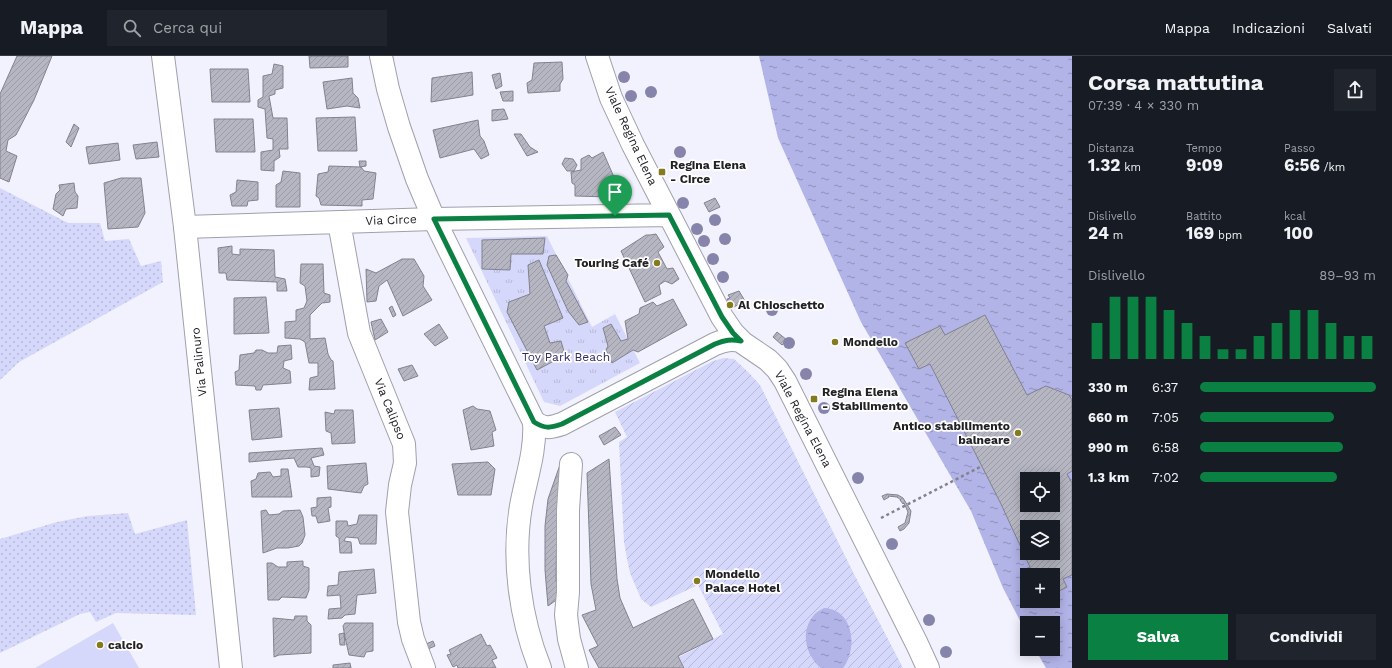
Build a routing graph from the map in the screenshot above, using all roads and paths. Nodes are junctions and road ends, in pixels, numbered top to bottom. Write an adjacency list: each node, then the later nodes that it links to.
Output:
1 (163, 56): 7 (street, Via Palinuro)
2 (381, 56): 5 (street)
3 (597, 56): 4 (street, Viale Regina Elena)
4 (669, 215): 5 (street, Via Circe); 8 (street, Viale Regina Elena)
5 (434, 219): 6 (street, Via Circe); 9 (street)
6 (339, 222): 7 (street, Via Circe); 14 (street, Via Calipso)
7 (184, 227): 13 (street, Via Palinuro)
8 (741, 341): 9 (street); 17 (street, Viale Regina Elena)
9 (534, 422): 15 (street)
10 (571, 464): 16 (street)
11 (982, 466): 12 (path)
12 (881, 518)
13 (231, 668)
14 (424, 668)
15 (540, 668)
16 (577, 668)
17 (928, 668)

